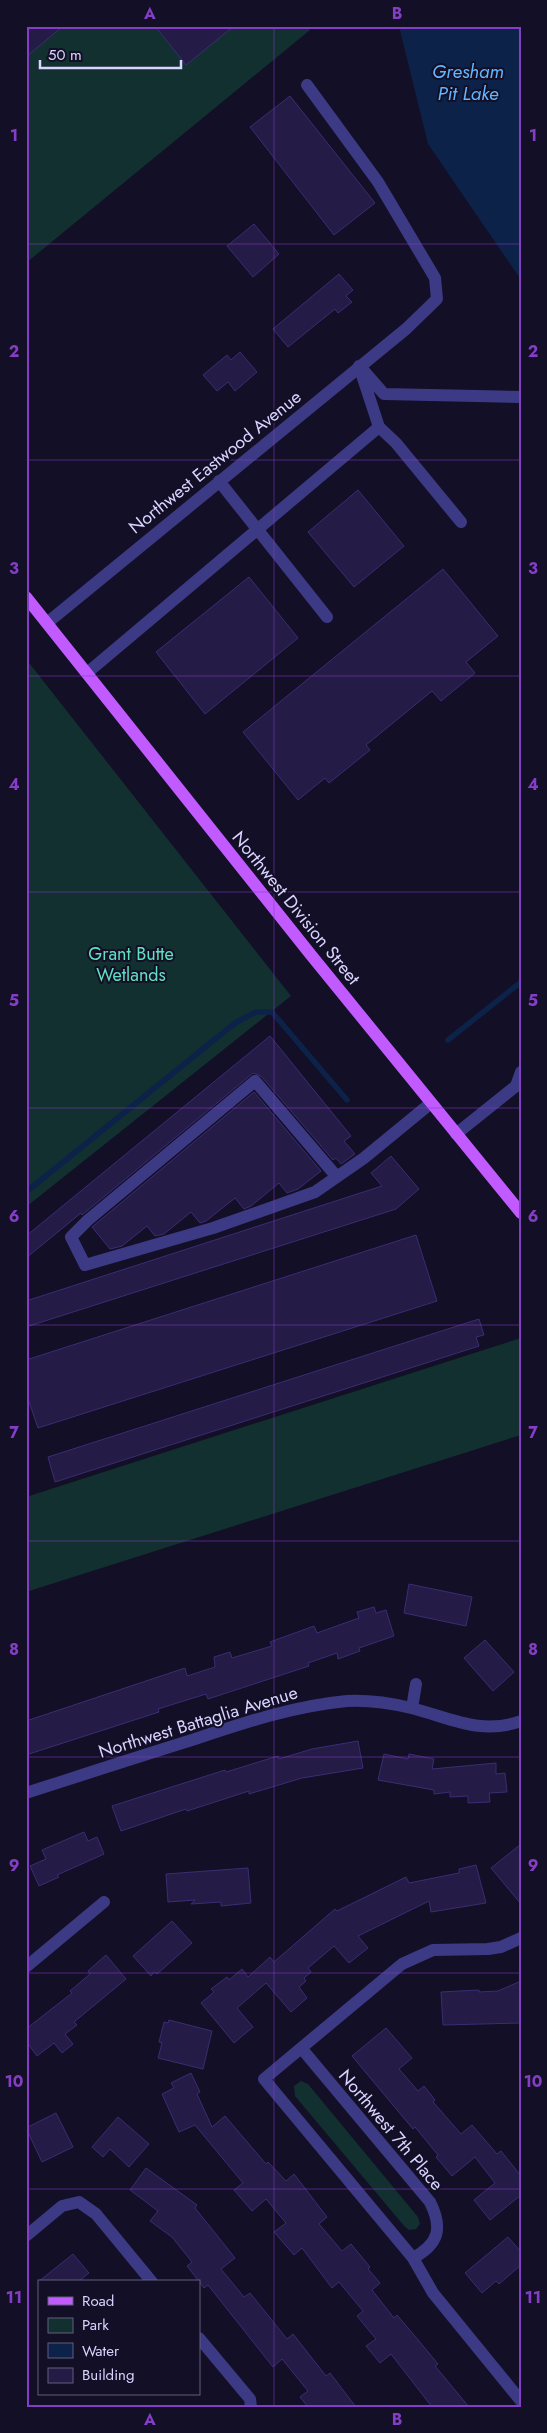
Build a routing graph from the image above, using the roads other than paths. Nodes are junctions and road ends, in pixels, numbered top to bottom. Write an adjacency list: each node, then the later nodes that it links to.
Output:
1 (308, 85): 2 (street, Northwest Eastwood Avenue)
2 (359, 366): 3 (street); 4 (street); 5 (street, Northwest Eastwood Avenue)
3 (521, 397)
4 (379, 427): 6 (street); 7 (street)
5 (219, 481): 7 (street); 10 (street, Northwest Eastwood Avenue)
6 (461, 522)
7 (258, 530): 9 (street); 11 (street)
8 (26, 597): 10 (main road, Northwest Division Street)
9 (327, 617)
10 (47, 623): 11 (main road, Northwest Division Street)
11 (87, 673): 14 (main road, Northwest Division Street)
12 (521, 1072): 13 (street)
13 (518, 1089): 15 (street)
14 (431, 1103): 15 (main road, Northwest Division Street); 16 (street)
15 (456, 1134): 17 (main road, Northwest Division Street)
16 (337, 1177): 16 (street)
17 (521, 1213)
18 (416, 1684): 19 (street)
19 (412, 1708): 20 (street, Northwest Battaglia Avenue); 21 (street, Northwest Battaglia Avenue)
20 (521, 1721)
21 (26, 1793)
22 (104, 1902): 24 (street)
23 (521, 1938): 25 (street)
24 (26, 1966)
25 (302, 2049): 27 (street, Northwest 7th Place); 27 (street)
26 (26, 2236): 28 (street)
27 (413, 2258): 30 (street)
28 (150, 2280)
29 (200, 2339): 31 (street)
30 (521, 2400)
31 (251, 2407)

